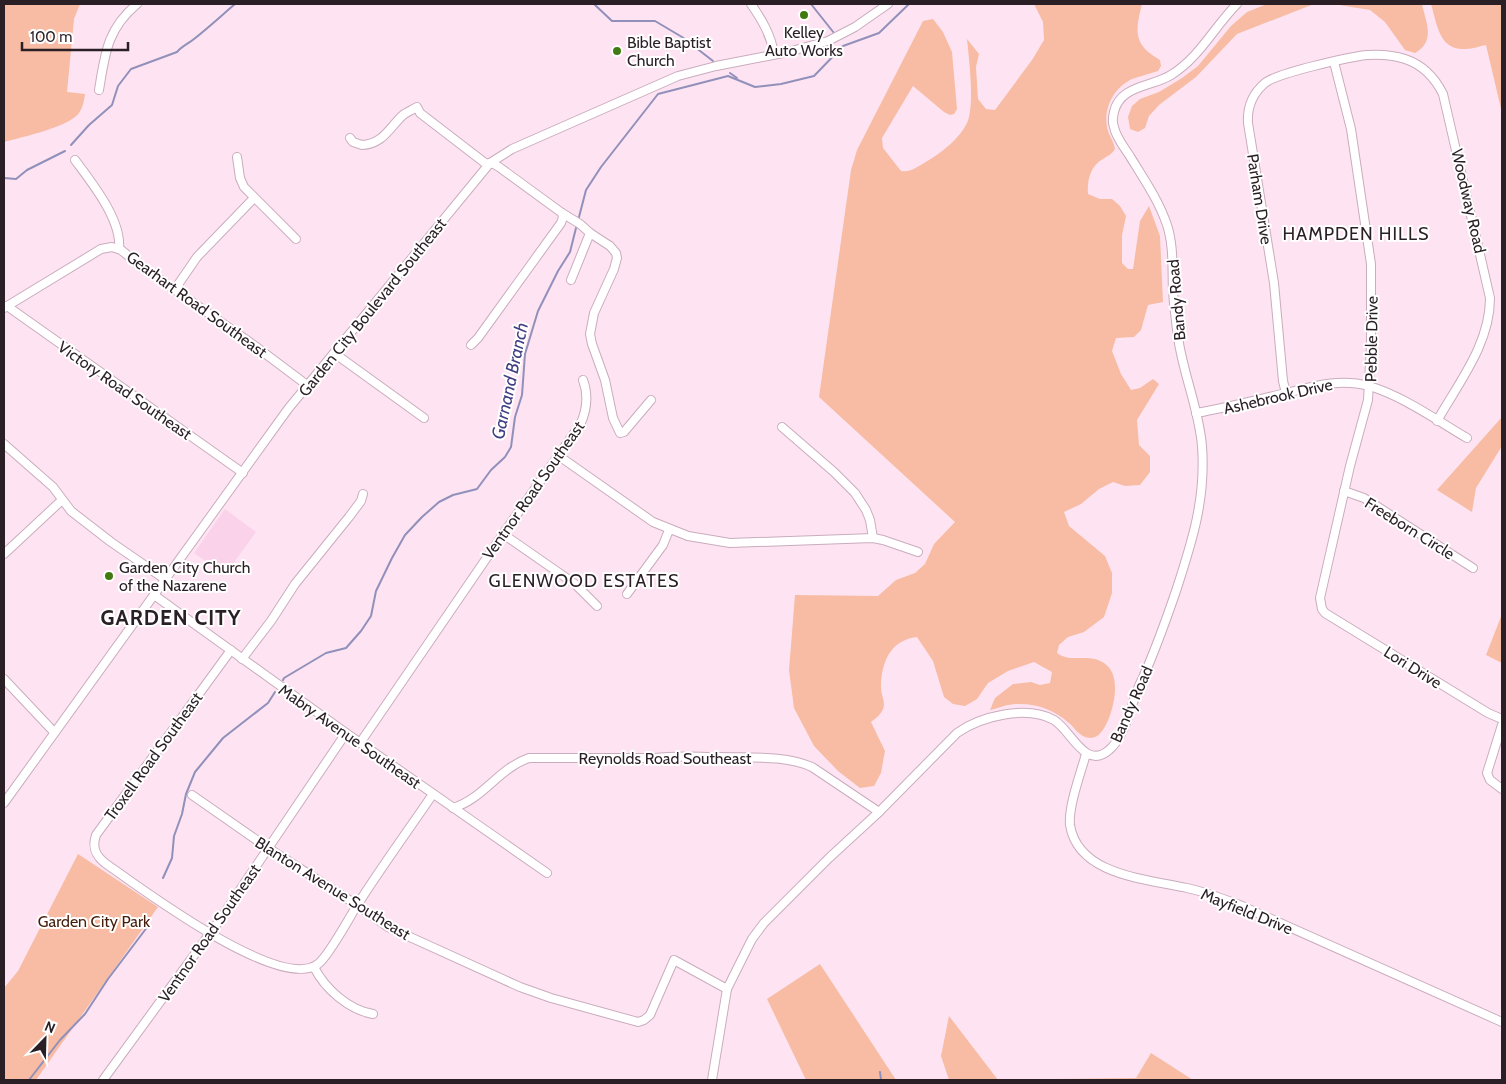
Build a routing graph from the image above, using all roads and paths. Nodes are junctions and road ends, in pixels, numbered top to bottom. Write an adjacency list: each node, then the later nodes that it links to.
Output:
1 (137, 4): 7 (street)
2 (751, 4): 5 (street)
3 (888, 4): 5 (street, Garden City Boulevard Southeast)
4 (1237, 4): 27 (street, Bandy Road)
5 (774, 54): 11 (street, Garden City Boulevard Southeast)
6 (1334, 62): 24 (street, Pebble Drive); 25 (street, Parham Drive); 29 (street, Woodway Road)
7 (99, 90)
8 (350, 138): 11 (street)
9 (237, 157): 12 (street)
10 (75, 160): 16 (street, Gearhart Road Southeast)
11 (490, 163): 13 (street); 21 (street, Garden City Boulevard Southeast)
12 (254, 198): 15 (street); 18 (street)
13 (562, 213): 14 (street); 20 (street)
14 (590, 233): 17 (street); 26 (street)
15 (296, 239)
16 (119, 249): 18 (street, Gearhart Road Southeast); 19 (street)
17 (571, 280)
18 (174, 289): 23 (street, Gearhart Road Southeast)
19 (6, 307): 34 (street, Victory Road Southeast)
20 (471, 345)
21 (334, 352): 23 (street, Garden City Boulevard Southeast); 28 (street)
22 (583, 380): 33 (street, Ventnor Road Southeast)
23 (307, 385): 34 (street, Garden City Boulevard Southeast)
24 (1370, 386): 25 (street, Ashebrook Drive); 29 (street, Ashebrook Drive); 35 (street, Pebble Drive)
25 (1286, 393): 27 (street, Ashebrook Drive)
26 (651, 400)
27 (1196, 413): 57 (street, Bandy Road)
28 (424, 418)
29 (1437, 421): 31 (street, Ashebrook Drive)
30 (782, 427): 40 (street)
31 (1467, 438)
32 (4, 444): 37 (street)
33 (559, 456): 38 (street); 39 (street, Ventnor Road Southeast)
34 (243, 473): 44 (street, Garden City Boulevard Southeast)
35 (1344, 491): 43 (street, Freeborn Circle); 48 (street, Pebble Drive)
36 (363, 494): 50 (street)
37 (62, 500): 42 (street); 44 (street)
38 (669, 530): 40 (street); 45 (street)
39 (503, 534): 47 (street); 56 (street, Ventnor Road Southeast)
40 (873, 538): 41 (street)
41 (918, 552)
42 (4, 554)
43 (1474, 568)
44 (166, 580): 46 (street, Garden City Boulevard Southeast)
45 (627, 594)
46 (154, 595): 49 (street, Mabry Avenue Southeast); 54 (street, Garden City Boulevard Southeast)
47 (597, 606)
48 (1325, 613): 52 (street, Lori Drive)
49 (231, 650): 50 (street, Mabry Avenue Southeast); 67 (street, Troxell Road Southeast)
50 (242, 659): 55 (street, Mabry Avenue Southeast)
51 (4, 679): 54 (street)
52 (1502, 719)
53 (1502, 726): 58 (street)
54 (54, 732): 61 (street, Garden City Boulevard Southeast)
55 (346, 733): 56 (street, Mabry Avenue Southeast); 64 (street, Ventnor Road Southeast)
56 (360, 743): 59 (street, Mabry Avenue Southeast)
57 (1086, 754): 63 (street); 71 (street, Mayfield Drive)
58 (1502, 788)
59 (433, 794): 62 (street, Mabry Avenue Southeast); 66 (street)
60 (192, 795): 64 (street, Blanton Avenue Southeast)
61 (4, 803)
62 (453, 808): 63 (street, Reynolds Road Southeast); 65 (street, Mabry Avenue Southeast)
63 (879, 812): 69 (street)
64 (268, 848): 66 (street, Blanton Avenue Southeast); 67 (street, Ventnor Road Southeast)
65 (547, 873)
66 (357, 905): 68 (street); 69 (street, Blanton Avenue Southeast)
67 (210, 934): 68 (street); 72 (street, Ventnor Road Southeast)
68 (314, 967): 70 (street)
69 (727, 989): 73 (street)
70 (373, 1014)
71 (1502, 1022)
72 (103, 1080)
73 (712, 1080)

